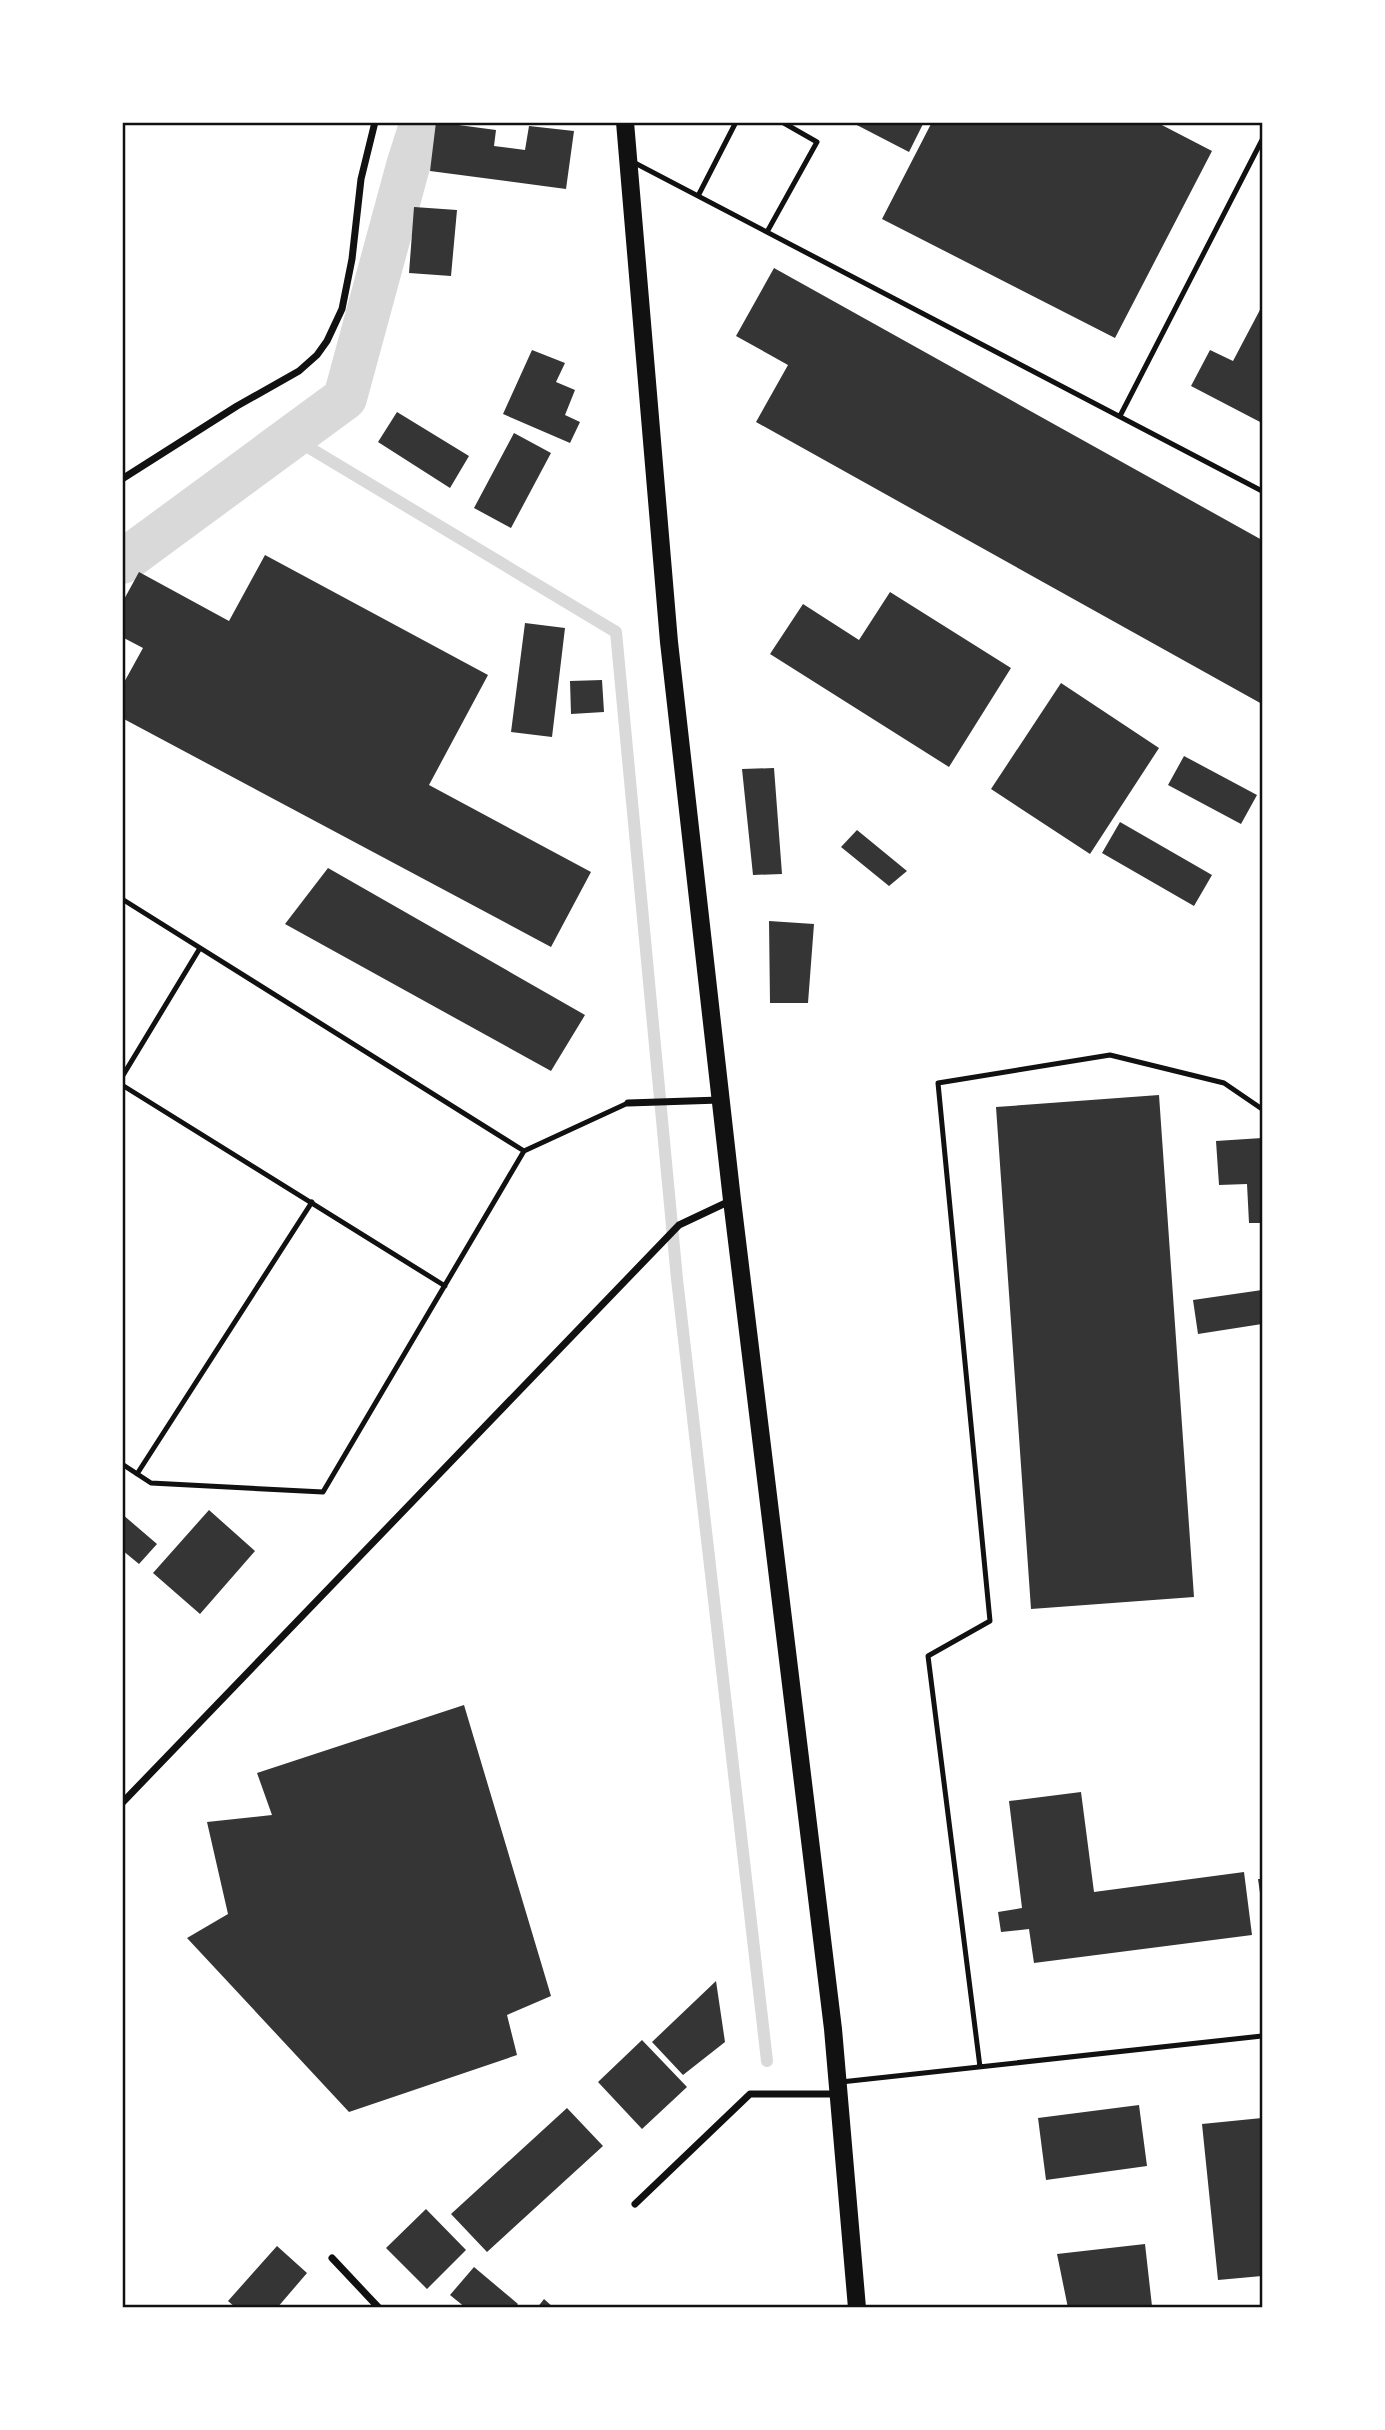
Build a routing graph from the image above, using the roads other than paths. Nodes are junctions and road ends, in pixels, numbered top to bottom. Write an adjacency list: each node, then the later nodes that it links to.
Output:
1 (375, 122): 10 (street)
2 (625, 122): 6 (main road)
3 (736, 122): 7 (lane)
4 (782, 122): 8 (lane)
5 (1262, 140): 9 (lane)
6 (627, 159): 7 (lane); 16 (main road)
7 (698, 195): 8 (lane)
8 (767, 232): 9 (lane)
9 (1120, 416): 11 (lane)
10 (122, 480)
11 (1262, 491)
12 (122, 900): 13 (lane)
13 (200, 948): 14 (lane); 19 (lane)
14 (122, 1077)
15 (122, 1084): 21 (lane)
16 (721, 1100): 17 (street); 20 (main road)
17 (628, 1103): 19 (lane)
18 (1262, 1109): 27 (lane)
19 (524, 1151): 22 (lane)
20 (732, 1200): 25 (street); 28 (main road)
21 (312, 1202): 22 (lane); 24 (lane)
22 (444, 1286): 24 (lane)
23 (122, 1464): 24 (lane)
24 (137, 1474)
25 (122, 1802)
26 (1262, 2036): 27 (lane)
27 (980, 2067): 28 (lane)
28 (837, 2088): 29 (street); 32 (main road)
29 (635, 2204)
30 (332, 2258): 31 (street)
31 (379, 2308)
32 (857, 2308)

